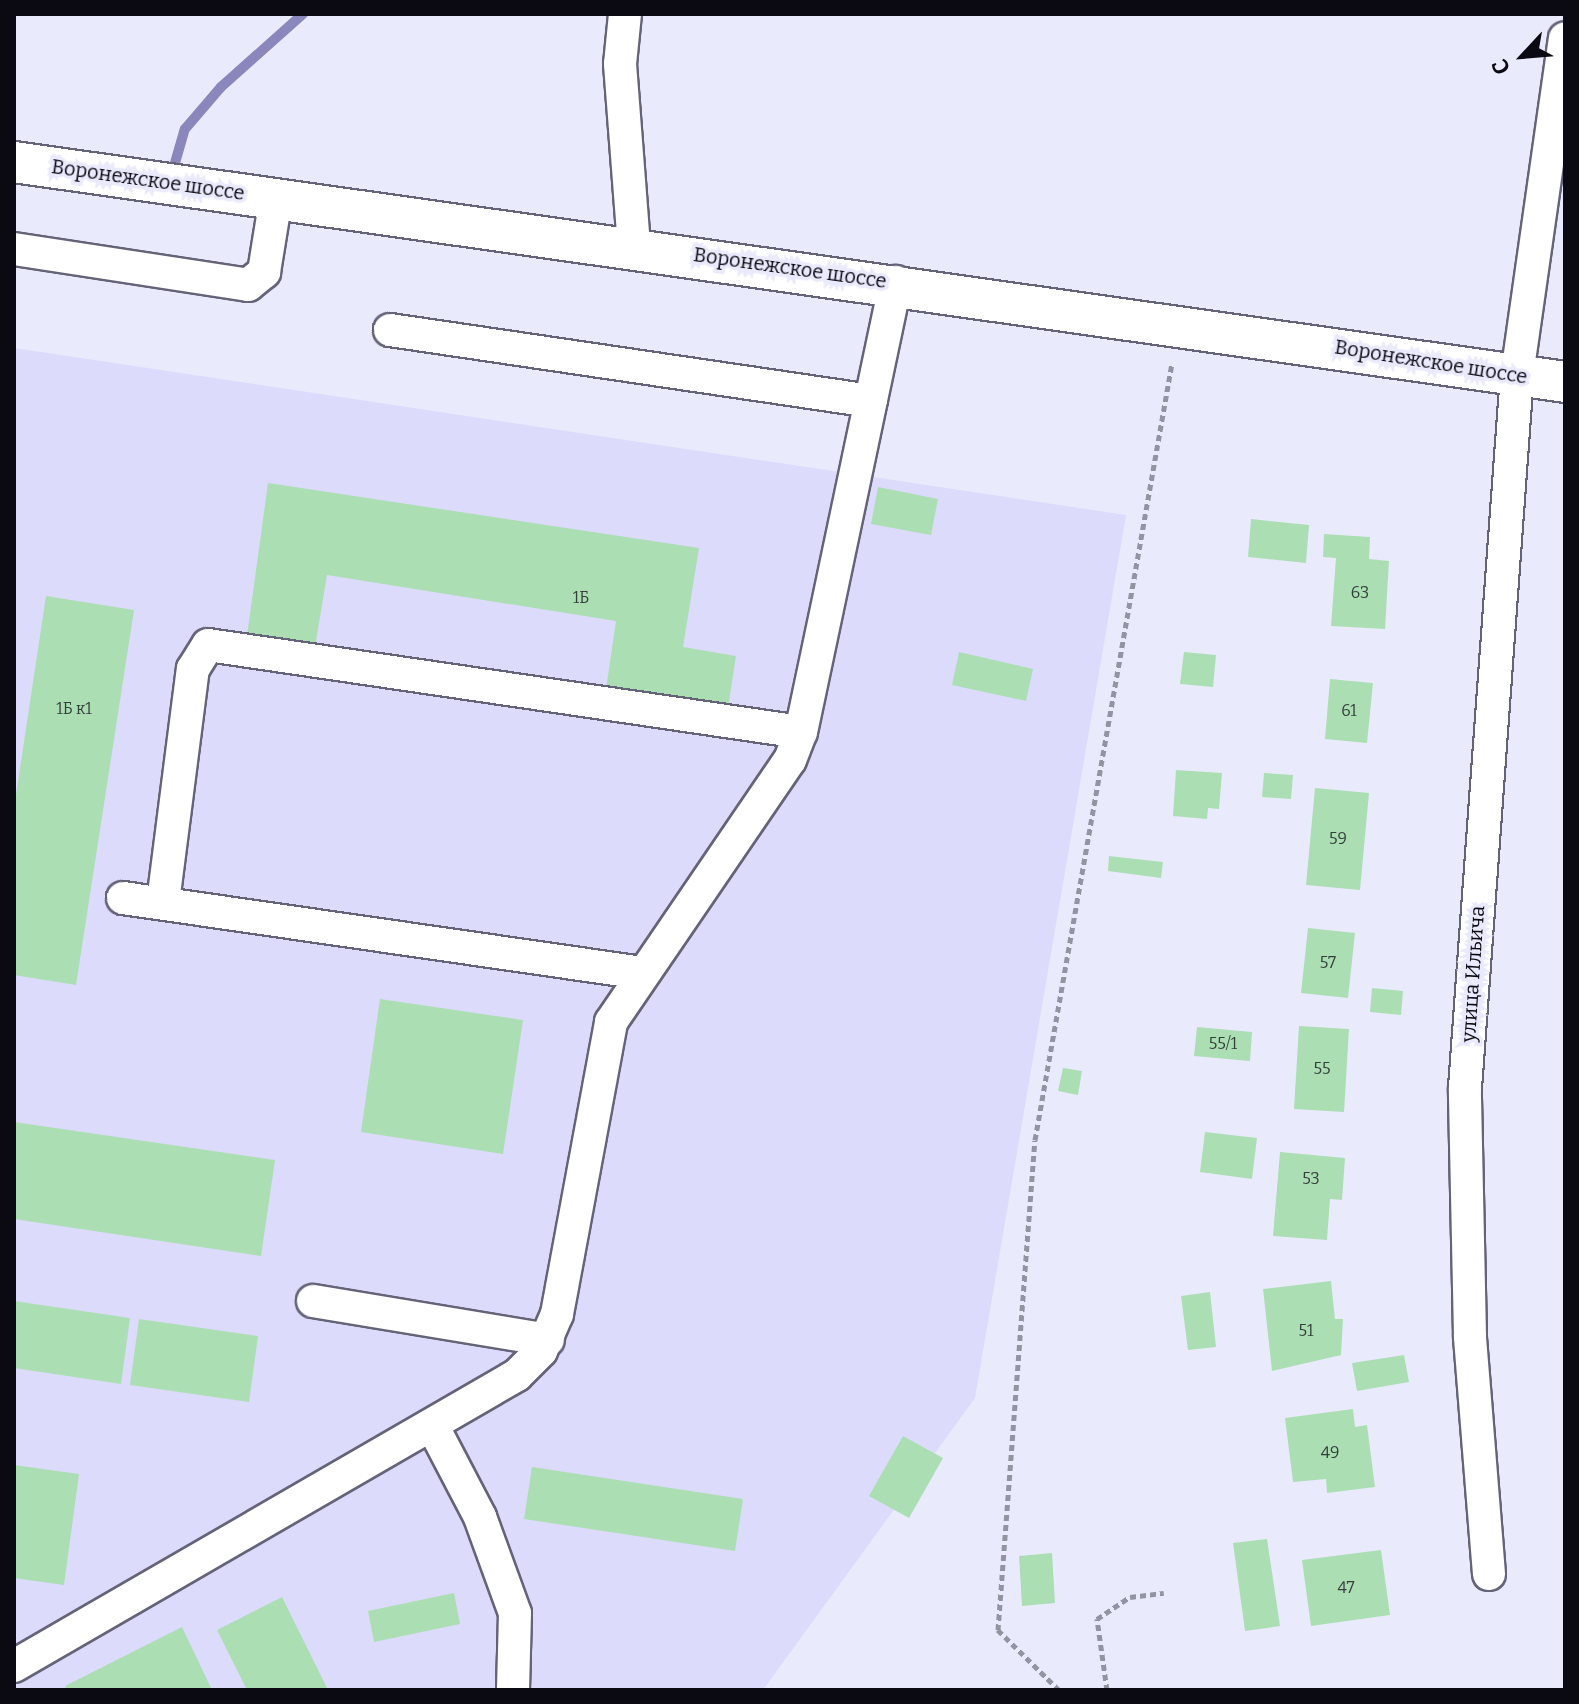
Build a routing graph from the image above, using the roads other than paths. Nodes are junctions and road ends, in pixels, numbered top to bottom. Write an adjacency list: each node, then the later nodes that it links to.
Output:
1 (625, 14): 6 (street)
2 (1565, 38): 3 (street, улица Ильича)
3 (1559, 141): 10 (street, улица Ильича)
4 (14, 162): 5 (main road, Воронежское шоссе)
5 (276, 198): 6 (main road, Воронежское шоссе); 7 (street)
6 (634, 247): 8 (main road, Воронежское шоссе)
7 (14, 249)
8 (896, 282): 10 (main road, Воронежское шоссе); 12 (street)
9 (390, 330): 12 (street)
10 (1517, 375): 11 (main road, Воронежское шоссе); 20 (street, улица Ильича)
11 (1565, 382)
12 (871, 401): 13 (street)
13 (801, 732): 15 (street); 16 (street)
14 (123, 898): 15 (street)
15 (163, 902): 16 (street)
16 (642, 973): 18 (street)
17 (313, 1301): 18 (street)
18 (548, 1340): 19 (street)
19 (432, 1425): 21 (street); 22 (street)
20 (1489, 1574)
21 (14, 1666)
22 (513, 1690)

